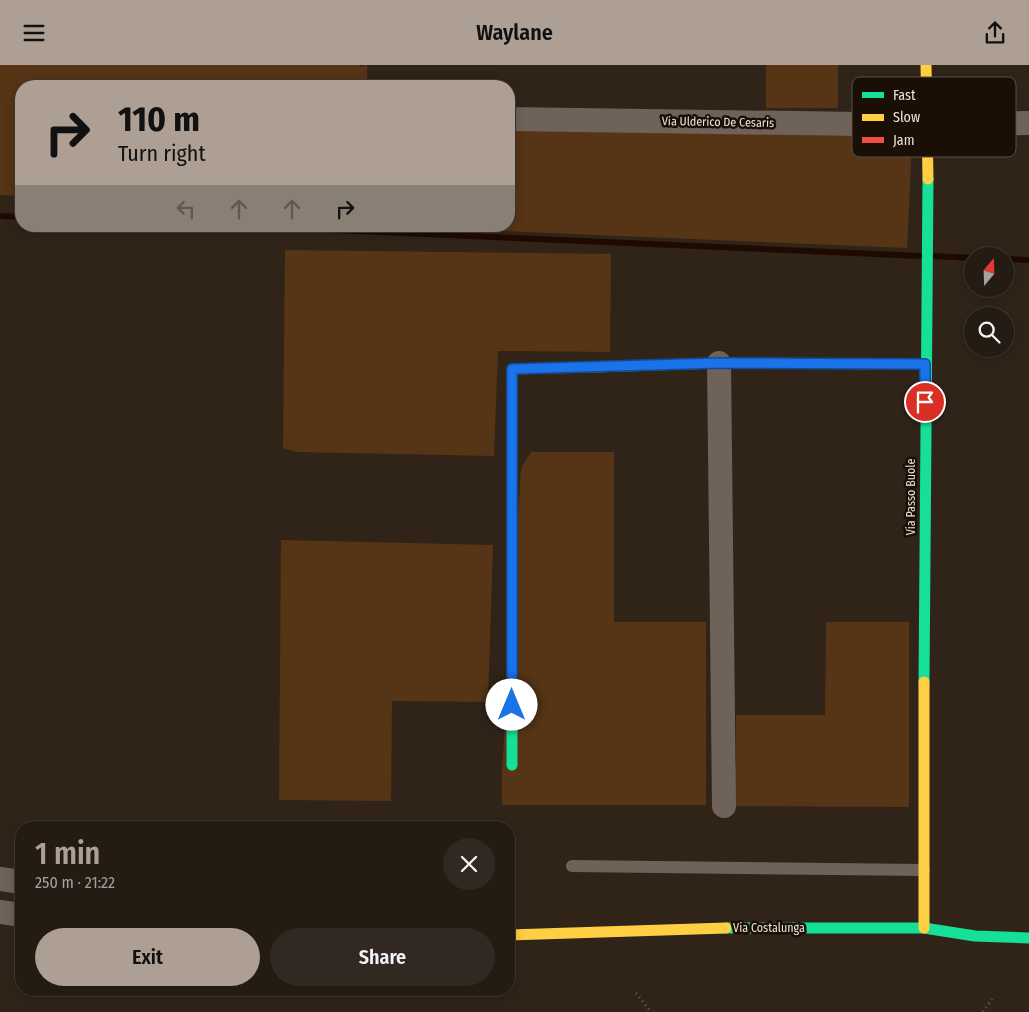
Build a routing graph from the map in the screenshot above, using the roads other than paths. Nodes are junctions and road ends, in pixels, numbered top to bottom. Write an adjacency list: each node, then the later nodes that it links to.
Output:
1 (515, 119): 4 (street, Via Ulderico De Cesaris)
2 (1016, 123): 3 (street, Via Ulderico De Cesaris)
3 (1029, 123)
4 (852, 124)
5 (928, 157): 7 (street, Via Passo Buole)
6 (719, 363): 7 (street); 8 (street); 9 (street)
7 (925, 364): 11 (street, Via Passo Buole)
8 (512, 765)
9 (724, 806)
10 (572, 866): 11 (lane)
11 (924, 870): 16 (street, Via Passo Buole)
12 (0, 879): 13 (street)
13 (15, 881)
14 (0, 912): 15 (street)
15 (15, 914)
16 (924, 928): 17 (street, Via Costalunga); 18 (street, Via Costalunga)
17 (515, 935)
18 (1029, 938)

